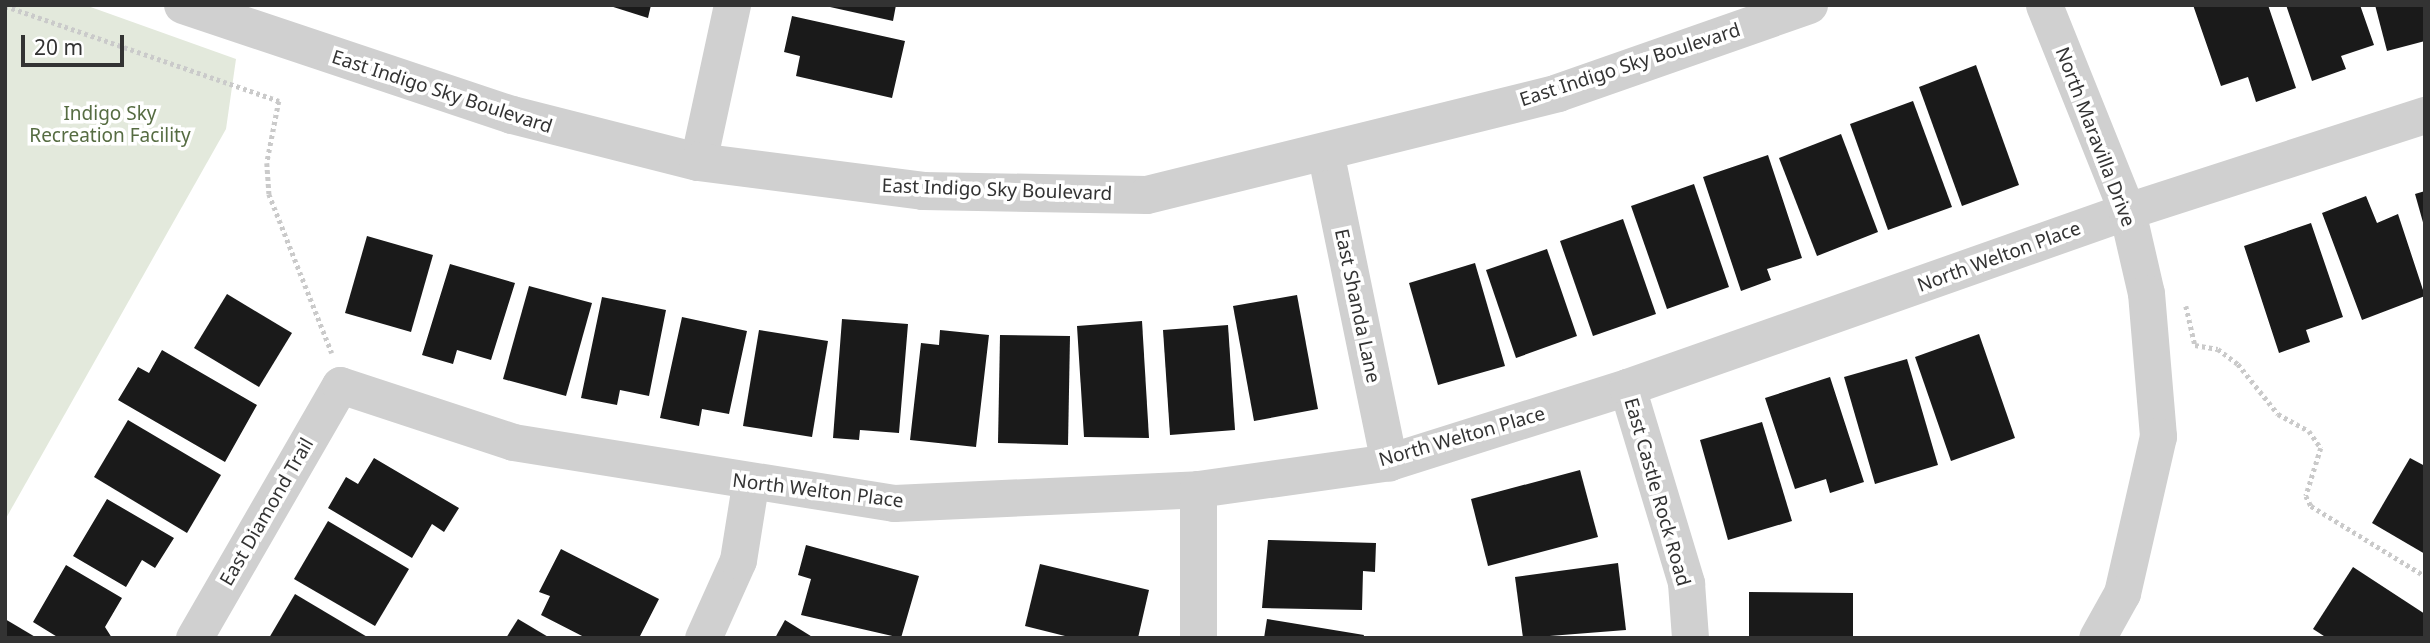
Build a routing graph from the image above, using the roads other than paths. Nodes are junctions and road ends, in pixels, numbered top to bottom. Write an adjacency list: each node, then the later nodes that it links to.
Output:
1 (183, 5): 7 (street, East Indigo Sky Boulevard)
2 (732, 5): 7 (street)
3 (1809, 5): 6 (street, East Indigo Sky Boulevard)
4 (2044, 5): 8 (street, North Maravilla Drive)
5 (2425, 115): 8 (street, North Welton Place)
6 (1325, 151): 7 (street, East Indigo Sky Boulevard); 11 (street, East Shanda Lane)
7 (698, 162)
8 (2127, 211): 10 (street, North Welton Place); 18 (street, North Maravilla Drive)
9 (340, 385): 12 (street, North Welton Place); 14 (street, East Diamond Trail)
10 (1627, 387): 11 (street, North Welton Place); 17 (street, East Castle Rock Road)
11 (1389, 462): 13 (street, North Welton Place)
12 (750, 485): 13 (street, North Welton Place); 15 (street)
13 (1198, 489): 16 (street)
14 (194, 638)
15 (703, 638)
16 (1198, 638)
17 (1690, 638)
18 (2097, 638)

